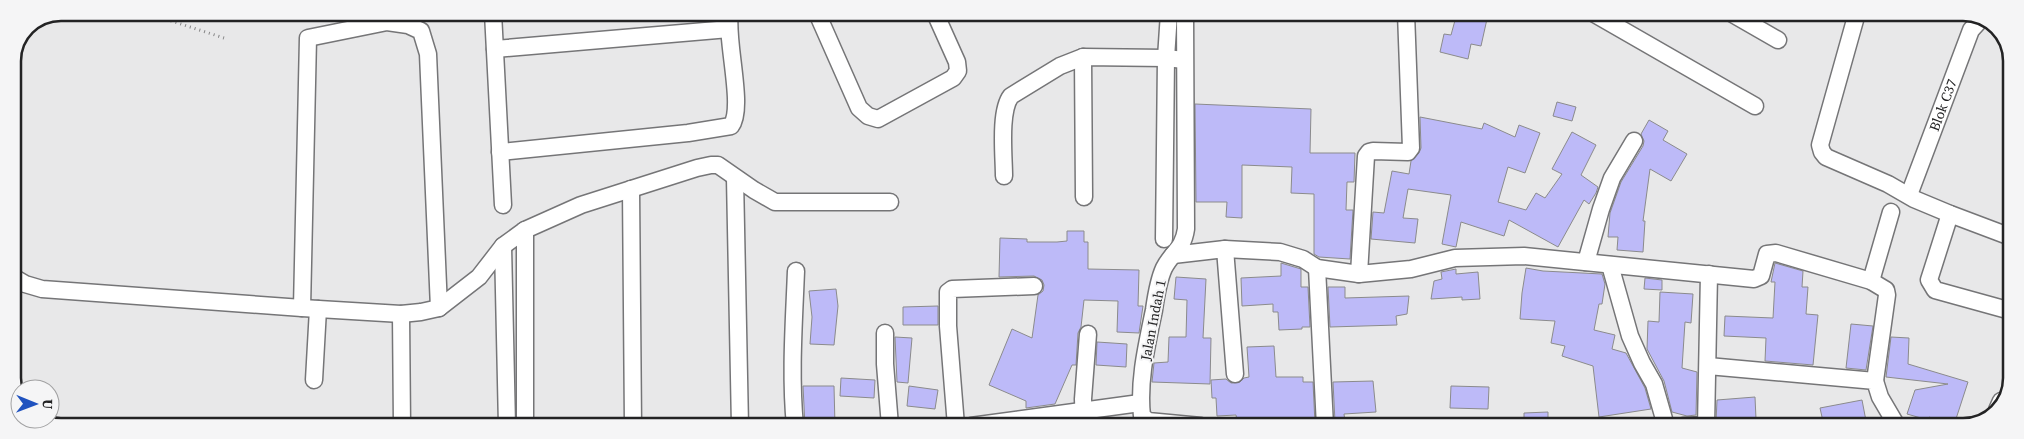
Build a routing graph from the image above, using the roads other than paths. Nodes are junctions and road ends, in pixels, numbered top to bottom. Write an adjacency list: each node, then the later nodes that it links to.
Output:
1 (493, 21): 13 (street)
2 (730, 21): 13 (street); 19 (street)
3 (821, 21): 4 (street)
4 (939, 21)
5 (1168, 21): 15 (street)
6 (1185, 21): 16 (street, Jalan Indah 1)
7 (1406, 21): 39 (street)
8 (1607, 21): 17 (street)
9 (1745, 21): 12 (street)
10 (1855, 21): 23 (street)
11 (1977, 24): 23 (street, Blok C37)
12 (1778, 40)
13 (495, 49): 19 (street)
14 (1083, 57): 15 (street); 20 (street); 24 (street)
15 (1166, 58): 16 (street); 31 (street)
16 (1184, 60): 34 (street, Jalan Indah 1)
17 (1755, 106)
18 (1634, 142): 35 (street)
19 (500, 152): 26 (street)
20 (1004, 176)
21 (735, 178): 22 (street); 25 (street); 59 (street)
22 (630, 189): 29 (street); 58 (street)
23 (1909, 195): 28 (street)
24 (1084, 197)
25 (890, 202)
26 (503, 205)
27 (1891, 212): 42 (street)
28 (1950, 214): 30 (street); 46 (street)
29 (525, 230): 32 (street); 57 (street)
30 (2003, 235)
31 (1164, 239)
32 (503, 246): 45 (street); 56 (street)
33 (1225, 249): 34 (street); 37 (street); 51 (street)
34 (1173, 255): 54 (street, Jalan Indah 1)
35 (1586, 262): 36 (street); 39 (street)
36 (1610, 264): 40 (street); 66 (street)
37 (1317, 268): 39 (street); 65 (street)
38 (796, 271): 60 (street)
39 (1359, 274)
40 (1709, 274): 42 (street); 50 (street)
41 (21, 282): 44 (street)
42 (1871, 282): 53 (street)
43 (1034, 286): 62 (street)
44 (310, 308): 45 (street); 47 (street); 52 (street)
45 (439, 308): 47 (street)
46 (2003, 309)
47 (401, 314): 55 (street)
48 (885, 333): 61 (street)
49 (1088, 334): 63 (street)
50 (1708, 366): 53 (street); 67 (street)
51 (1235, 374)
52 (314, 380)
53 (1875, 381): 68 (street)
54 (1140, 402): 63 (street); 64 (street)
55 (402, 418)
56 (507, 418)
57 (525, 418)
58 (634, 418)
59 (740, 418)
60 (794, 418)
61 (889, 418)
62 (955, 418)
63 (1084, 418)
64 (1144, 418)
65 (1325, 418)
66 (1664, 418)
67 (1706, 418)
68 (1892, 418)

